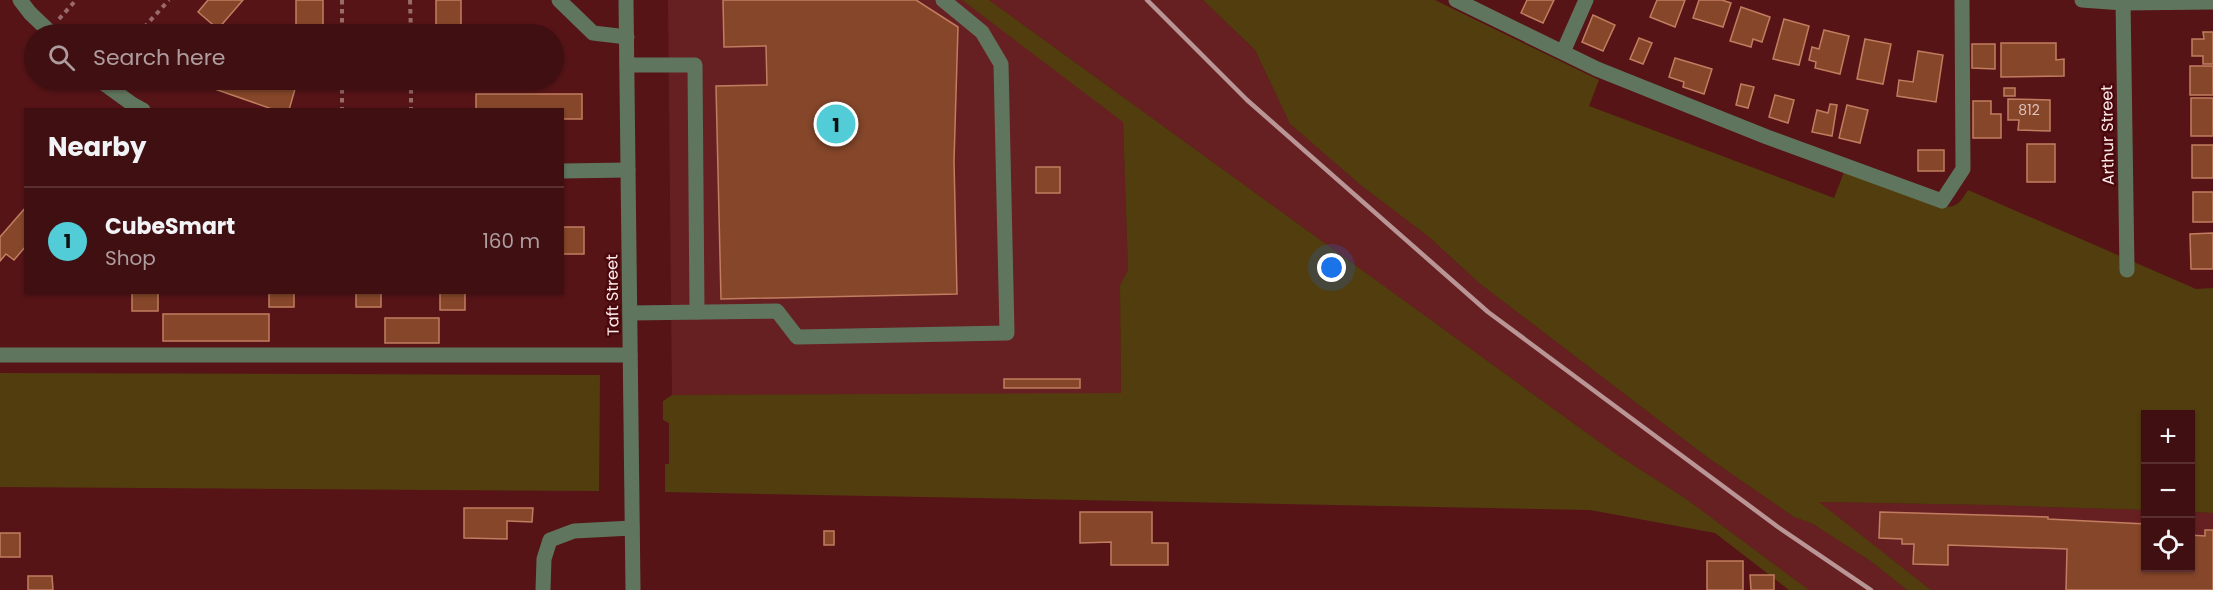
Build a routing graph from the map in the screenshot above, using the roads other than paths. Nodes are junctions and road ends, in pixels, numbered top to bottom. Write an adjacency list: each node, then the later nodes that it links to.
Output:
1 (20, 0): 11 (street)
2 (559, 0): 12 (street)
3 (626, 0): 12 (street, Taft Street)
4 (943, 0): 20 (street)
5 (1456, 0): 13 (street)
6 (1586, 0): 13 (street)
7 (1962, 0): 13 (street)
8 (2082, 0): 9 (street)
9 (2123, 2): 10 (street); 19 (street, Arthur Street)
10 (2213, 2)
11 (42, 24)
12 (627, 37): 14 (street, Taft Street)
13 (1563, 52)
14 (627, 65): 17 (street, Taft Street); 20 (street)
15 (113, 90): 16 (street)
16 (139, 108)
17 (628, 170): 18 (street); 21 (street, Taft Street)
18 (564, 171)
19 (2127, 270)
20 (697, 312): 21 (street)
21 (630, 313): 22 (street, Taft Street)
22 (630, 355): 23 (street); 24 (street, Taft Street)
23 (0, 356)
24 (632, 528): 25 (street); 26 (street, Taft Street)
25 (543, 590)
26 (633, 590)

